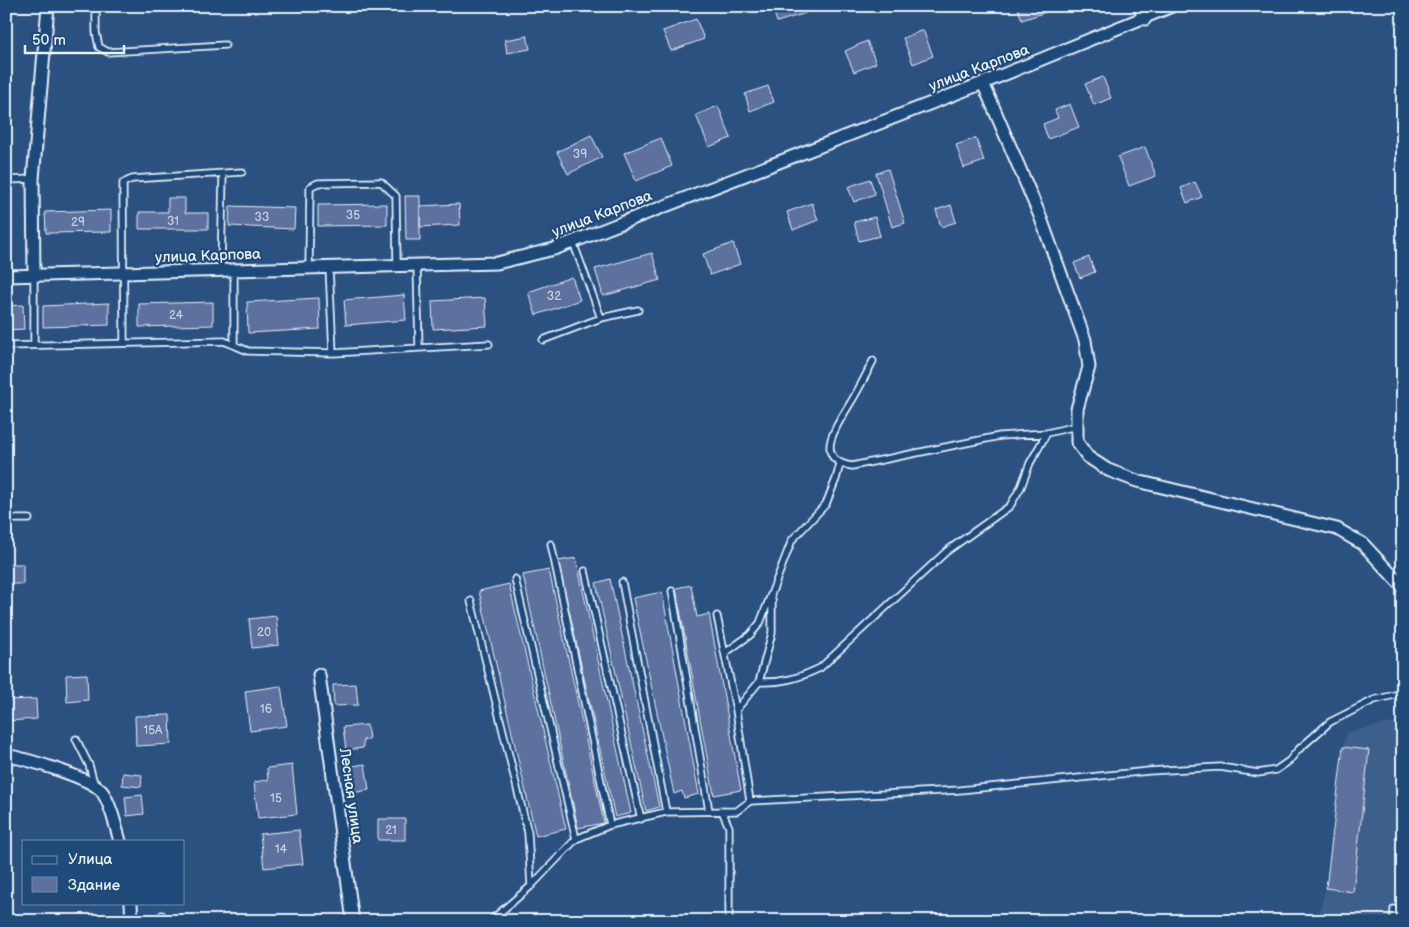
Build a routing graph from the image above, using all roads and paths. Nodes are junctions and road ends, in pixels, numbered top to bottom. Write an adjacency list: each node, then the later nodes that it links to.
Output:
1 (48, 6): 10 (street)
2 (96, 6): 6 (lane)
3 (1139, 6): 5 (street)
4 (1172, 6): 5 (street, улица Карпова)
5 (1145, 19): 7 (street, улица Карпова)
6 (225, 45)
7 (983, 83): 12 (street, улица Карпова); 33 (street)
8 (242, 172): 9 (lane)
9 (223, 174): 17 (lane); 19 (lane)
10 (33, 179): 11 (lane); 20 (street)
11 (6, 180)
12 (573, 242): 14 (street, улица Карпова); 23 (lane)
13 (398, 265): 14 (street, улица Карпова); 15 (street, улица Карпова); 16 (lane)
14 (417, 265): 30 (lane)
15 (329, 267): 16 (street, улица Карпова); 31 (lane)
16 (309, 268): 18 (street, улица Карпова)
17 (221, 270): 18 (street, улица Карпова); 19 (street, улица Карпова)
18 (234, 270): 26 (lane)
19 (122, 273): 20 (street, улица Карпова); 25 (lane)
20 (34, 275): 21 (street, улица Карпова); 28 (lane)
21 (6, 276)
22 (638, 310): 23 (lane)
23 (601, 318): 24 (lane)
24 (543, 340)
25 (124, 343): 26 (lane); 28 (lane)
26 (234, 344): 31 (lane)
27 (489, 344): 30 (lane)
28 (34, 345): 29 (lane)
29 (6, 346)
30 (419, 348): 31 (lane)
31 (333, 353)
32 (873, 361): 35 (lane)
33 (1076, 426): 34 (lane); 42 (street)
34 (1047, 432): 35 (lane); 49 (lane)
35 (840, 464): 44 (lane)
36 (6, 519): 37 (lane)
37 (29, 520)
38 (551, 544): 60 (lane)
39 (585, 571): 59 (lane)
40 (515, 579): 61 (lane)
41 (622, 582): 58 (lane)
42 (1403, 587)
43 (672, 591): 56 (lane)
44 (772, 594): 47 (lane); 49 (lane)
45 (471, 601): 63 (lane)
46 (717, 616): 47 (lane)
47 (724, 653): 51 (lane)
48 (319, 675): 69 (street, Лесная улица)
49 (759, 682): 51 (lane)
50 (1403, 693): 55 (lane)
51 (736, 710): 55 (lane)
52 (76, 739): 54 (lane)
53 (6, 755): 54 (street)
54 (94, 784): 62 (street)
55 (750, 801): 57 (lane)
56 (709, 811): 57 (lane); 58 (lane)
57 (722, 811): 71 (lane)
58 (666, 812): 59 (lane)
59 (641, 819): 60 (lane)
60 (610, 825): 61 (lane)
61 (576, 839): 63 (lane)
62 (120, 840)
63 (531, 886): 70 (lane)
64 (132, 904): 67 (street)
65 (1394, 909): 72 (lane)
66 (162, 915): 68 (lane)
67 (132, 921)
68 (158, 921)
69 (353, 921)
70 (490, 921)
71 (729, 921)
72 (1393, 921)

